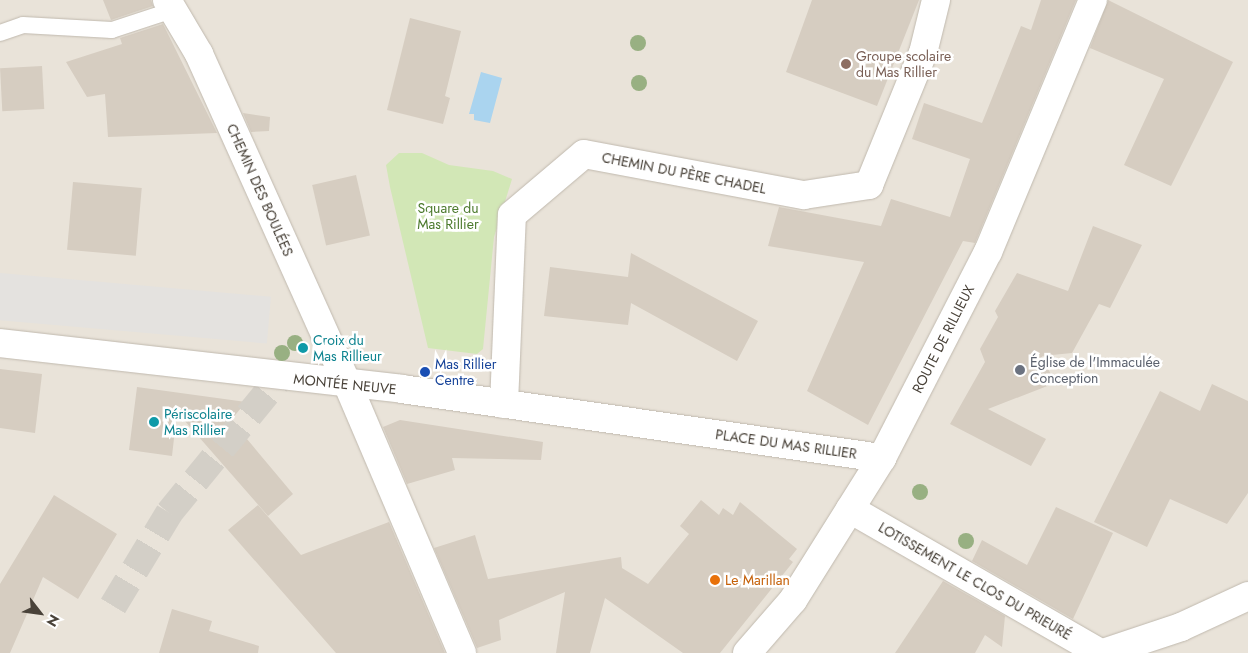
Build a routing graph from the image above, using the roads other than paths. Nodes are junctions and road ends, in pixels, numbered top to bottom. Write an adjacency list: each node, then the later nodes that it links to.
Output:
1 (936, 0): 7 (street, CHEMIN DU PÈRE CHADEL)
2 (1093, 0): 9 (street, ROUTE DE RILLIEUX)
3 (170, 5): 4 (lane); 6 (street, CHEMIN DES BOULÉES)
4 (0, 33)
5 (0, 343): 6 (street, MONTÉE NEUVE)
6 (347, 384): 7 (street, MONTÉE NEUVE); 12 (street, CHEMIN DES BOULÉES)
7 (504, 404): 8 (street, MONTÉE NEUVE)
8 (689, 430): 9 (street, PLACE DU MAS RILLIER)
9 (882, 458): 10 (street, ROUTE DE RILLIEUX)
10 (850, 509): 13 (street, ROUTE DE RILLIEUX); 14 (street, LOTISSEMENT LE CLOS DU PRIEURÉ)
11 (1248, 596): 14 (street, LOTISSEMENT LE CLOS DU PRIEURÉ)
12 (462, 653)
13 (748, 653)
14 (1101, 653)

